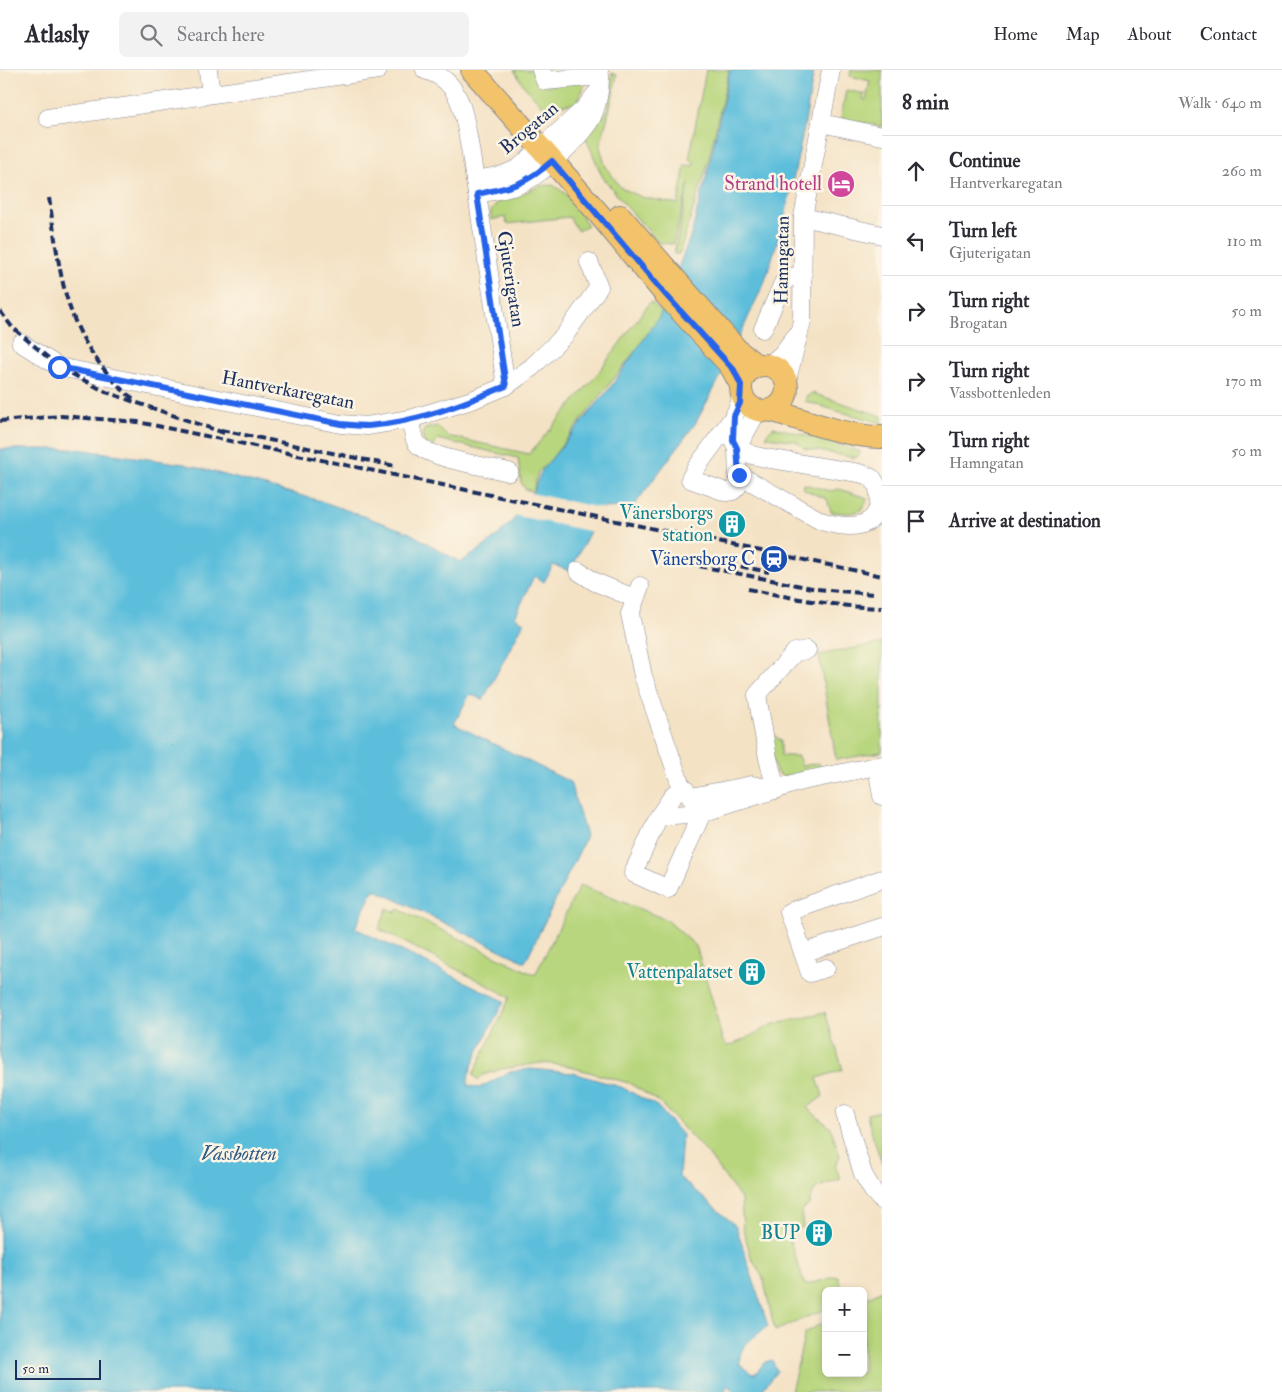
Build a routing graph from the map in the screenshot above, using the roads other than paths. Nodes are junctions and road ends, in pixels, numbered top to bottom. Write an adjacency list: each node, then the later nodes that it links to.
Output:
1 (208, 70): 9 (street)
2 (378, 70): 9 (street)
3 (425, 70): 14 (street, Gjuterigatan)
4 (472, 70): 13 (main road)
5 (491, 70): 13 (main road)
6 (541, 70): 8 (street)
7 (831, 70): 11 (street, Hamngatan)
8 (599, 79): 13 (street, Brogatan)
9 (211, 94): 10 (street)
10 (48, 118)
11 (821, 123): 12 (street); 15 (street, Hamngatan)
12 (882, 136)
13 (552, 150): 14 (street, Brogatan); 22 (main road)
14 (476, 187): 24 (street, Gjuterigatan)
15 (802, 217): 16 (street); 18 (street, Hamngatan)
16 (882, 235)
17 (589, 262): 24 (street, Hantverkaregatan)
18 (803, 276): 19 (street); 20 (street, Hamngatan)
19 (763, 329)
20 (800, 334): 23 (street); 25 (street, Hamngatan)
21 (21, 343): 29 (street, Hantverkaregatan)
22 (734, 358): 23 (main road); 26 (main road)
23 (763, 366): 25 (main road); 26 (main road)
24 (506, 386): 29 (street, Hantverkaregatan)
25 (786, 387): 27 (main road); 30 (main road)
26 (741, 388): 27 (main road); 28 (street)
27 (764, 410): 31 (main road); 32 (street)
28 (734, 416): 32 (street); 34 (street)
29 (410, 419): 33 (street)
30 (882, 428)
31 (882, 437)
32 (737, 448): 34 (street); 34 (street)
33 (509, 472)
34 (739, 475)
35 (578, 571): 39 (street)
36 (807, 650): 38 (street)
37 (879, 765): 38 (street); 40 (street)
38 (776, 790): 39 (street); 41 (street)
39 (688, 793): 41 (street); 42 (street)
40 (882, 796)
41 (702, 813): 42 (street); 42 (street)
42 (659, 816)
43 (882, 879): 45 (street)
44 (882, 927): 45 (street)
45 (803, 953): 46 (street)
46 (826, 968)
47 (845, 1114): 48 (street)
48 (882, 1201)

